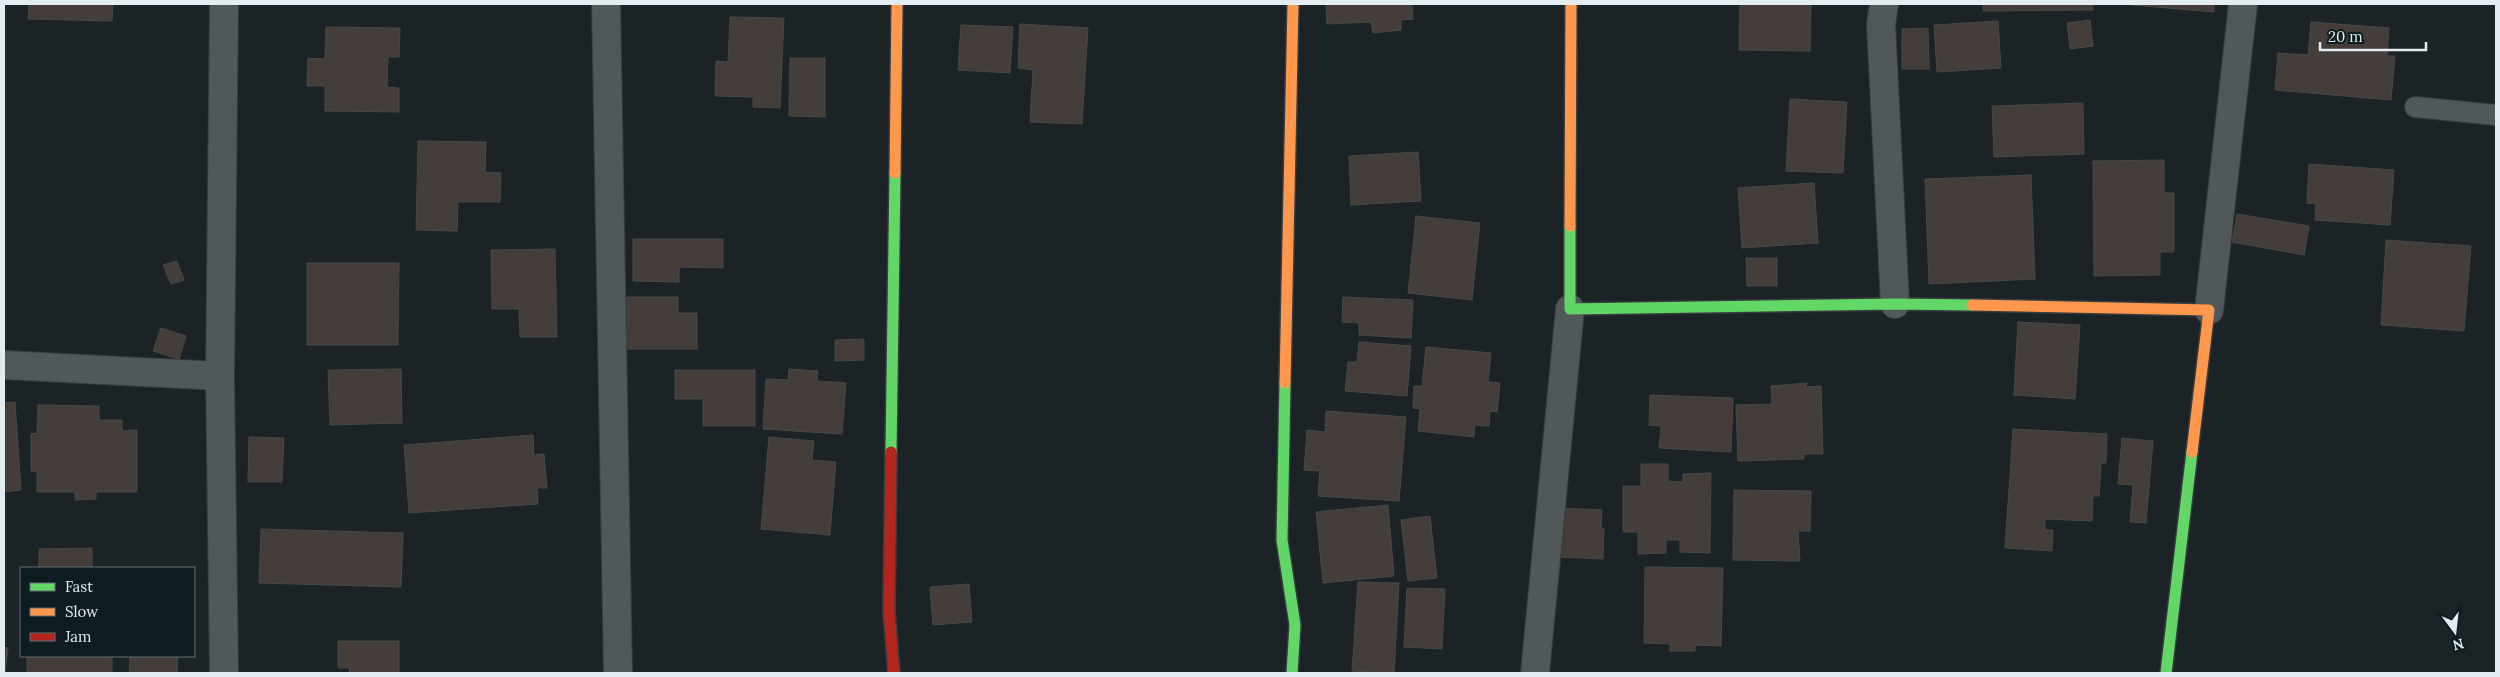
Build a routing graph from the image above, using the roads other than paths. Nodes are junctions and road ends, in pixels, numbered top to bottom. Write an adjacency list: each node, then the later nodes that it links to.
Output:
1 (224, 4): 14 (street)
2 (606, 4): 16 (street)
3 (897, 4): 17 (street)
4 (1293, 4): 18 (street)
5 (1571, 4): 11 (street)
6 (1884, 4): 10 (street)
7 (2243, 4): 12 (street)
8 (2415, 107): 9 (lane)
9 (2496, 115)
10 (1894, 304): 11 (street); 12 (street)
11 (1570, 309): 19 (street)
12 (2209, 310): 20 (street)
13 (4, 365): 14 (street)
14 (220, 376): 15 (street)
15 (224, 673)
16 (618, 673)
17 (894, 673)
18 (1292, 673)
19 (1535, 673)
20 (2166, 673)

